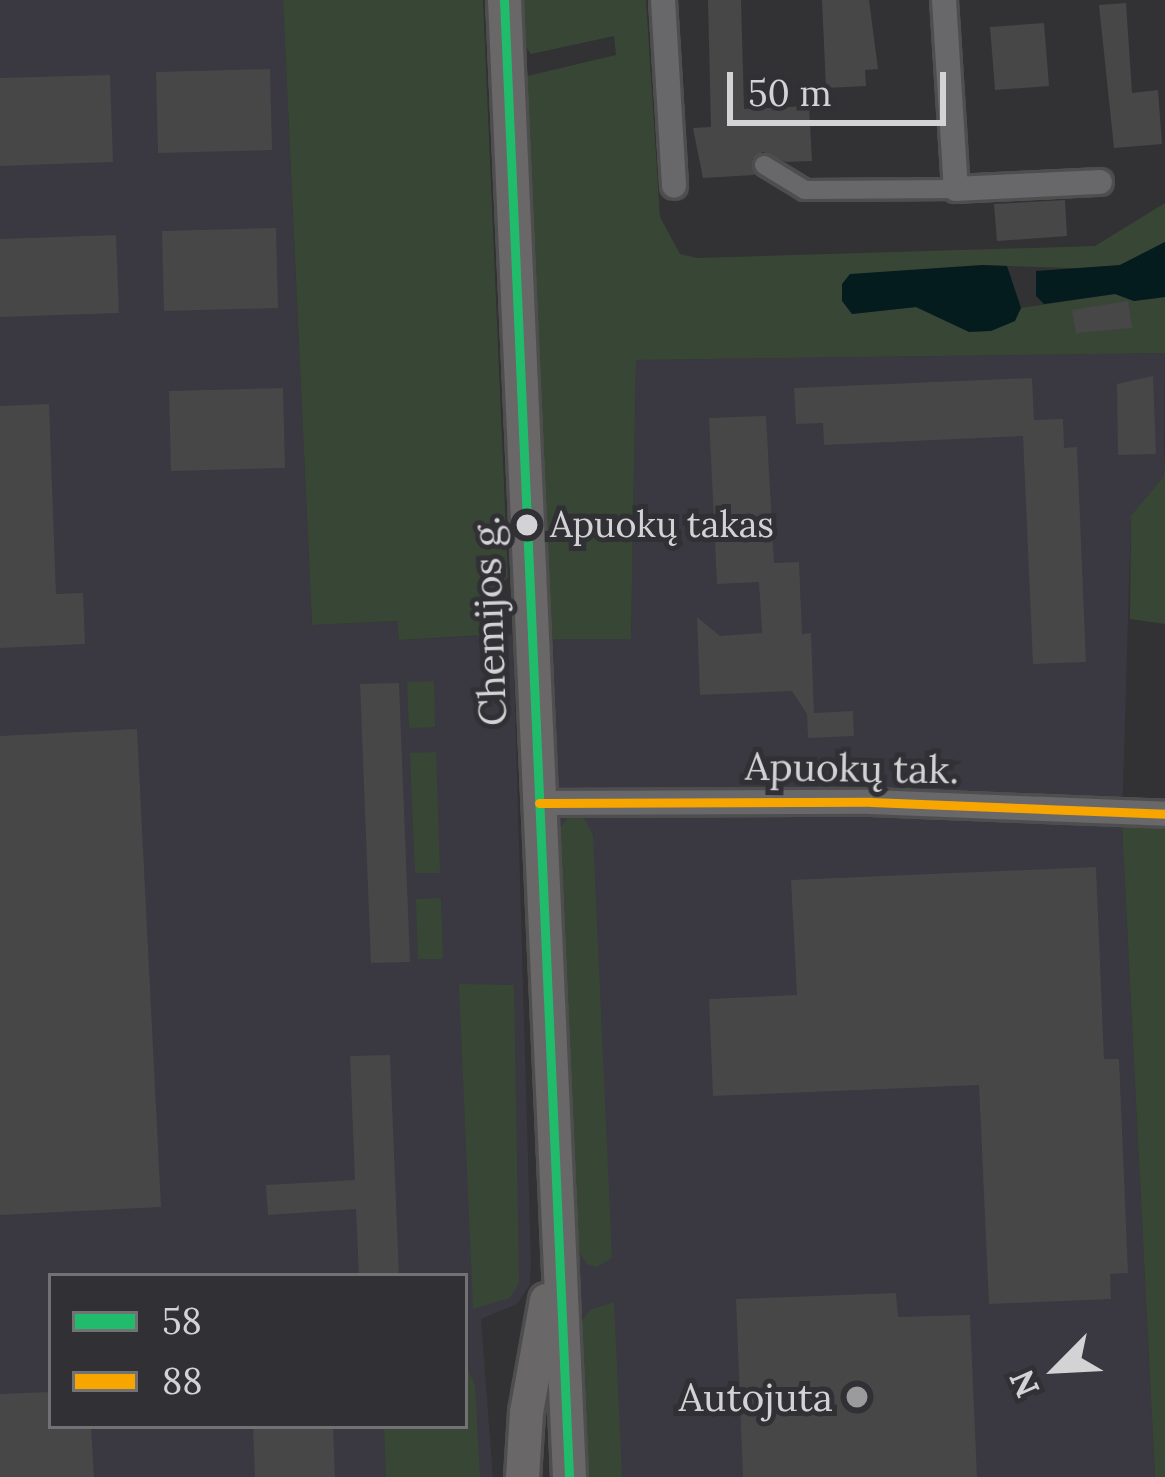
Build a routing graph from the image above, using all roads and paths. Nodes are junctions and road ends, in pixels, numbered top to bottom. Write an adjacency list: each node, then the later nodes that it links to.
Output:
1 (504, 0): 8 (main road, Chemijos g.)
2 (663, 0): 6 (street)
3 (944, 0): 7 (street)
4 (764, 165): 7 (street)
5 (1100, 182): 7 (street)
6 (674, 186)
7 (956, 189)
8 (538, 803): 9 (street, Apuokų tak.); 10 (main road, Chemijos g.)
9 (1165, 814)
10 (557, 1239): 11 (main road, Chemijos g.); 12 (main road, Chemijos g.)
11 (522, 1477)
12 (569, 1477)

